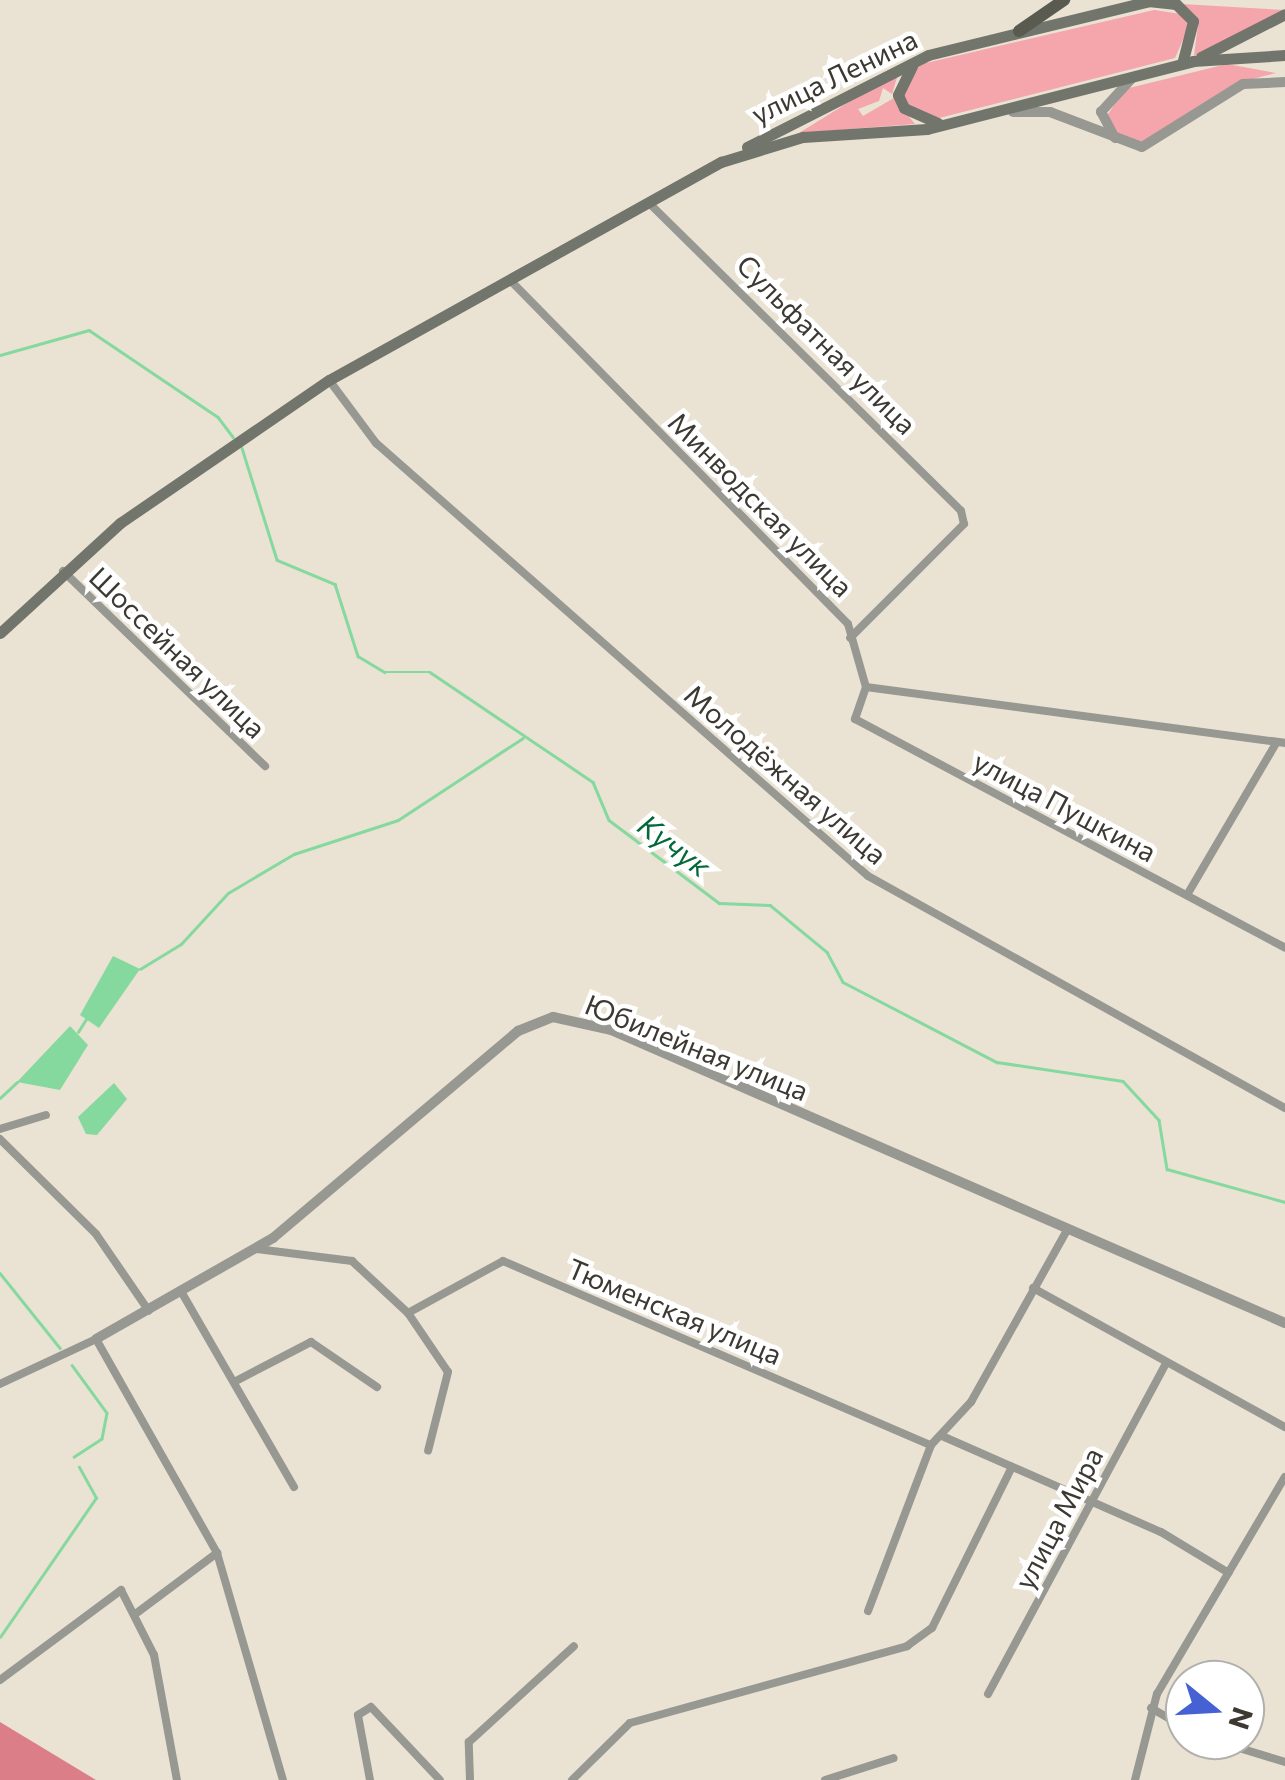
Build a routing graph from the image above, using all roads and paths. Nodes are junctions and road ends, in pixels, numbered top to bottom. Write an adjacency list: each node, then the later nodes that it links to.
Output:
1 (1064, 0): 4 (main road)
2 (1151, 0): 4 (main road, улица Ленина); 7 (main road)
3 (1285, 14): 7 (main road)
4 (1020, 31): 5 (main road, улица Ленина)
5 (928, 55): 10 (main road); 12 (main road, улица Ленина)
6 (1285, 55): 7 (main road)
7 (1187, 63): 8 (main road)
8 (1141, 73): 10 (main road); 11 (street)
9 (1285, 82): 11 (street)
10 (949, 124): 11 (street); 12 (main road)
11 (1128, 146)
12 (721, 162): 13 (main road)
13 (649, 202): 14 (main road); 18 (street, Сульфатная улица)
14 (510, 280): 15 (main road); 18 (street, Минводская улица)
15 (329, 380): 16 (main road); 24 (street, Молодёжная улица)
16 (61, 570): 17 (main road); 21 (street, Шоссейная улица)
17 (0, 633)
18 (850, 638): 19 (street, Минводская улица)
19 (866, 687): 20 (street); 22 (street, улица Пушкина)
20 (1281, 743): 22 (street)
21 (264, 766)
22 (1186, 895): 23 (street, улица Пушкина)
23 (1285, 948)
24 (1285, 1108)
25 (46, 1114): 26 (street)
26 (0, 1129)
27 (0, 1139): 32 (street)
28 (1066, 1230): 29 (street, Юбилейная улица); 30 (street); 34 (street, Юбилейная улица)
29 (257, 1249): 31 (street, Юбилейная улица); 33 (street)
30 (1033, 1288): 36 (street); 41 (street)
31 (182, 1294): 32 (street, Юбилейная улица); 37 (street)
32 (150, 1311): 35 (street, Юбилейная улица)
33 (408, 1313): 42 (street, Тюменская улица); 43 (street)
34 (1285, 1323)
35 (96, 1339): 38 (street); 48 (street)
36 (1166, 1363): 40 (street); 47 (street, улица Мира)
37 (234, 1382): 39 (street); 46 (street)
38 (0, 1384)
39 (377, 1387)
40 (1285, 1427)
41 (942, 1436): 42 (street); 44 (street)
42 (930, 1445): 50 (street)
43 (428, 1451)
44 (1012, 1467): 47 (street); 63 (street)
45 (1285, 1477): 49 (street)
46 (294, 1487)
47 (1091, 1505): 49 (street); 54 (street, улица Мира)
48 (217, 1553): 51 (street); 59 (street)
49 (1229, 1573): 55 (street)
50 (868, 1611)
51 (138, 1612): 53 (street); 58 (street)
52 (574, 1646): 62 (street)
53 (0, 1680)
54 (988, 1694)
55 (1151, 1708): 56 (street); 65 (street)
56 (1165, 1716)
57 (894, 1758): 64 (street)
58 (177, 1780)
59 (283, 1780)
60 (370, 1780): 61 (street)
61 (440, 1780)
62 (470, 1780)
63 (572, 1780)
64 (825, 1780)
65 (1135, 1780)

